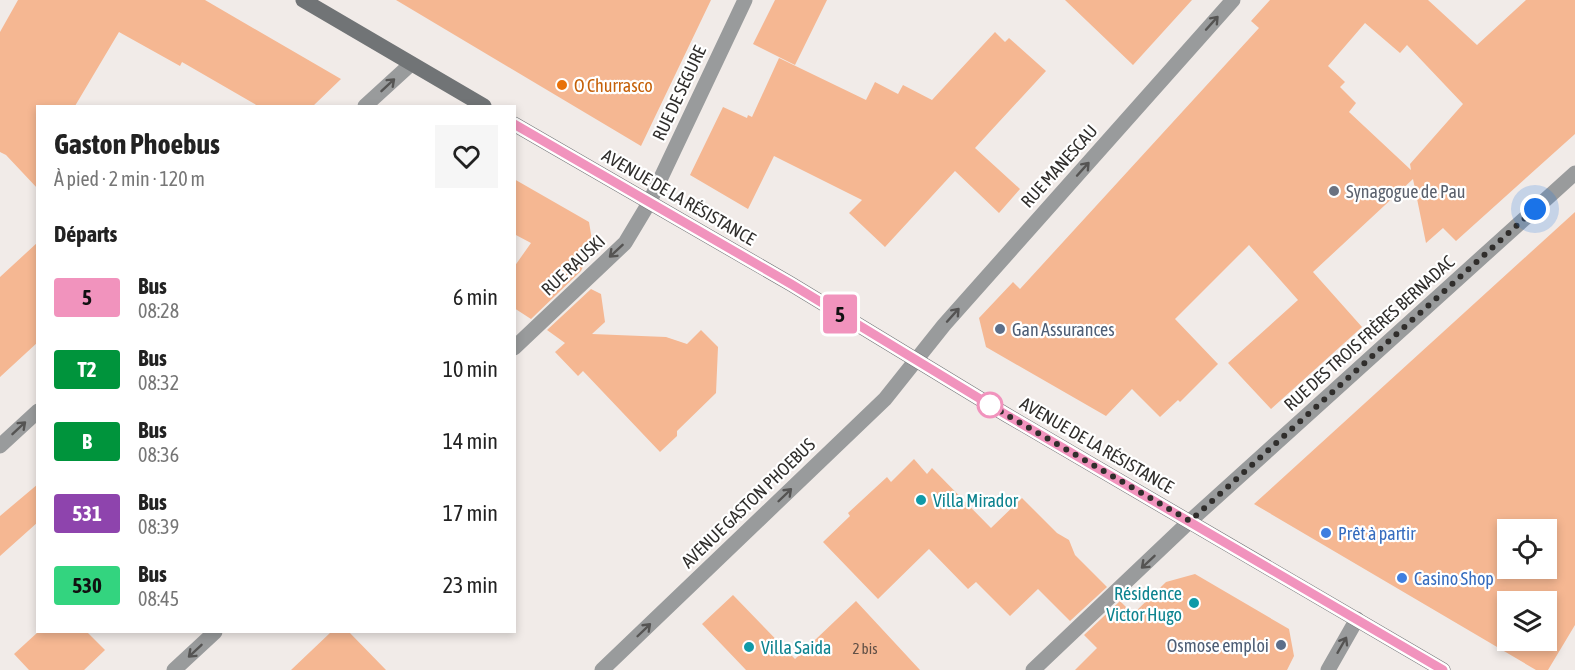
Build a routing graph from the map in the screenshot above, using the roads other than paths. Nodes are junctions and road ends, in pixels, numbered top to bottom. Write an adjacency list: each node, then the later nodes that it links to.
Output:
1 (303, 0): 4 (street)
2 (745, 0): 9 (street, RUE DE SEGURE)
3 (1233, 0): 11 (street, RUE MANESCAU, one-way to 3)
4 (411, 64): 5 (street, one-way to 4); 6 (street)
5 (366, 105)
6 (482, 105)
7 (516, 125): 9 (street, AVENUE DE LA RÉSISTANCE)
8 (1575, 173): 14 (street, RUE DES TROIS FRÈRES BERNADAC)
9 (649, 203): 10 (street, RUE RAUSKI, one-way to 10); 11 (street, AVENUE DE LA RÉSISTANCE)
10 (516, 346)
11 (916, 360): 14 (street, AVENUE DE LA RÉSISTANCE); 18 (street, AVENUE GASTON PHOEBUS, one-way to 11)
12 (36, 413): 13 (street, one-way to 12)
13 (0, 446)
14 (1190, 521): 15 (street, AVENUE DE LA RÉSISTANCE); 19 (street, RUE DES TROIS FRÈRES BERNADAC, one-way to 19)
15 (1357, 619): 20 (street, one-way to 15); 21 (street, AVENUE DE LA RÉSISTANCE)
16 (214, 633): 17 (street, one-way to 17)
17 (174, 670)
18 (602, 670)
19 (1033, 670)
20 (1328, 670)
21 (1443, 670)

